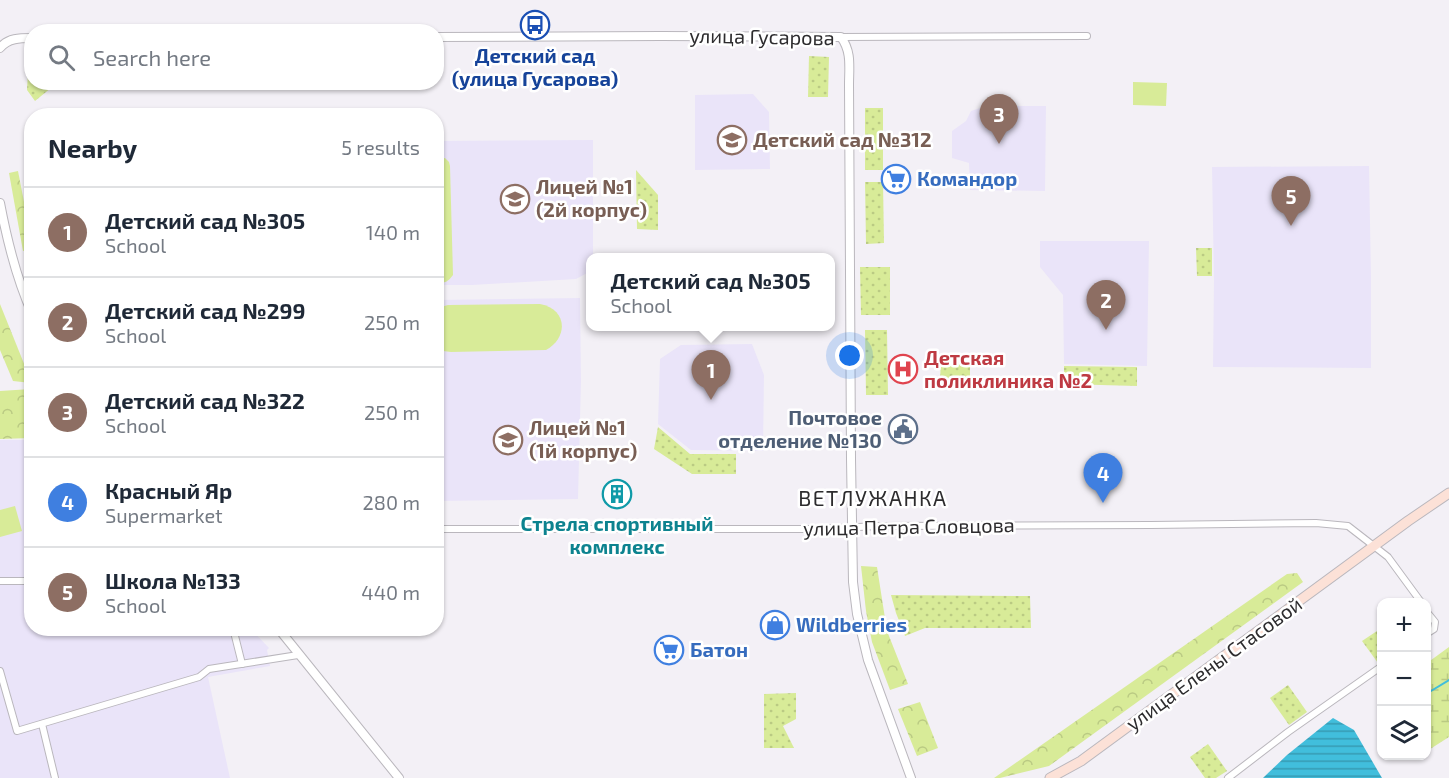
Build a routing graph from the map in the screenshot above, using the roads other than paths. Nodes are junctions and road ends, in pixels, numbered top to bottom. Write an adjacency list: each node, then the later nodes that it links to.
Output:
1 (1087, 36): 3 (street, улица Гусарова)
2 (444, 37): 3 (street, улица Гусарова)
3 (841, 38): 9 (street)
4 (24, 39): 5 (street)
5 (0, 48)
6 (0, 203): 7 (street)
7 (24, 292)
8 (1449, 493): 11 (main road)
9 (852, 528): 10 (street, улица Петра Словцова); 11 (street, улица Петра Словцова); 26 (street)
10 (444, 529)
11 (1375, 546): 14 (street, улица Петра Словцова); 27 (main road, улица Елены Стасовой)
12 (0, 581): 13 (street)
13 (24, 581)
14 (1417, 598)
15 (1431, 617): 16 (street)
16 (1431, 631)
17 (235, 636): 20 (street)
18 (284, 636): 19 (street)
19 (298, 655): 20 (street); 25 (street)
20 (242, 664): 23 (street)
21 (1377, 670): 28 (street)
22 (0, 671): 23 (street)
23 (42, 724): 24 (street)
24 (55, 778)
25 (399, 778)
26 (911, 778)
27 (1050, 778)
28 (1228, 778)

